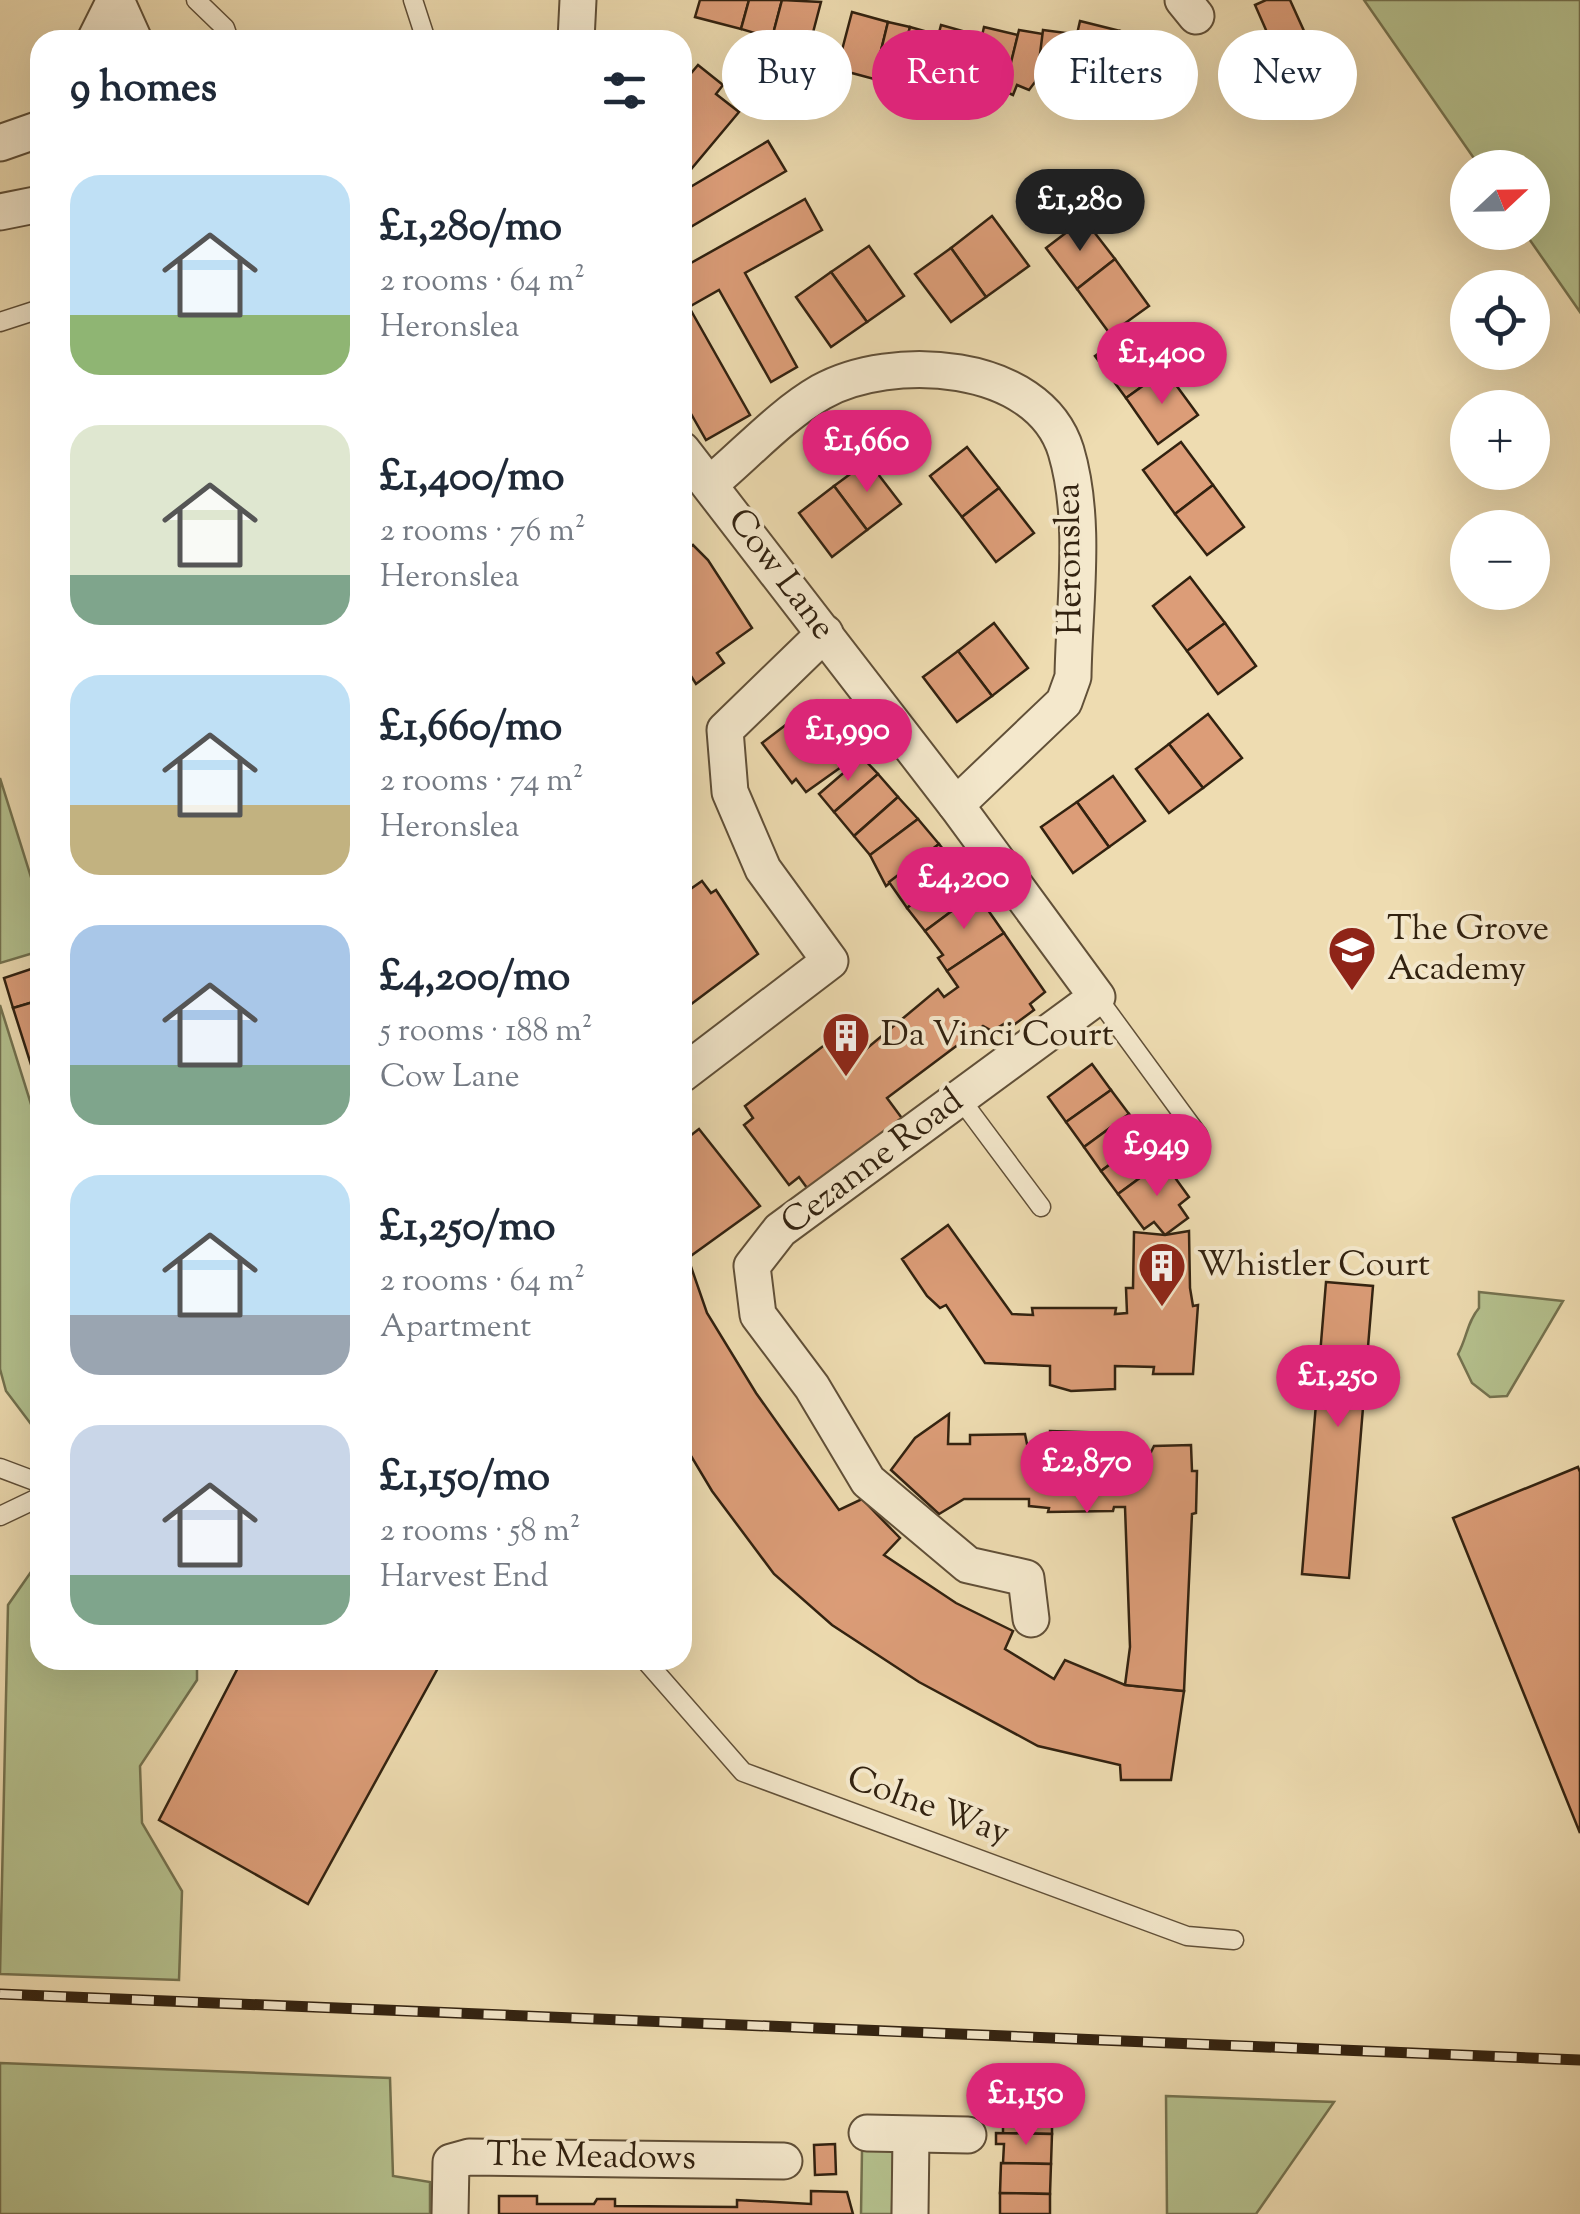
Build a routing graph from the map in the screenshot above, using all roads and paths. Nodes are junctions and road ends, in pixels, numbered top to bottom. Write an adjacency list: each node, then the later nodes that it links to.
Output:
1 (116, 0): 5 (street); 6 (street)
2 (196, 0): 7 (lane)
3 (412, 0): 8 (lane)
4 (578, 0): 9 (street)
5 (100, 30)
6 (130, 30)
7 (225, 30)
8 (422, 30)
9 (576, 30)
10 (30, 133): 11 (street)
11 (0, 144)
12 (30, 206): 13 (street)
13 (0, 212)
14 (30, 312): 15 (lane)
15 (0, 322)
16 (692, 462): 17 (street, Cow Lane)
17 (710, 484): 18 (street, Cow Lane); 19 (street, Heronslea)
18 (824, 633): 19 (street, Cow Lane); 21 (street)
19 (956, 805): 20 (street, Cow Lane)
20 (1097, 997): 22 (street, Cezanne Road); 23 (lane, Cow Lane)
21 (692, 1066)
22 (960, 1097): 24 (lane); 29 (street, Cezanne Road)
23 (1198, 1134)
24 (1042, 1207)
25 (0, 1468): 26 (lane)
26 (30, 1479)
27 (30, 1502): 28 (lane)
28 (0, 1516)
29 (1031, 1619)
30 (654, 1670): 31 (lane, Colne Way)
31 (1234, 1940)
32 (867, 2134): 33 (street)
33 (911, 2135): 34 (street); 37 (street)
34 (968, 2135)
35 (784, 2161): 36 (street, The Meadows)
36 (450, 2214)
37 (910, 2214)

